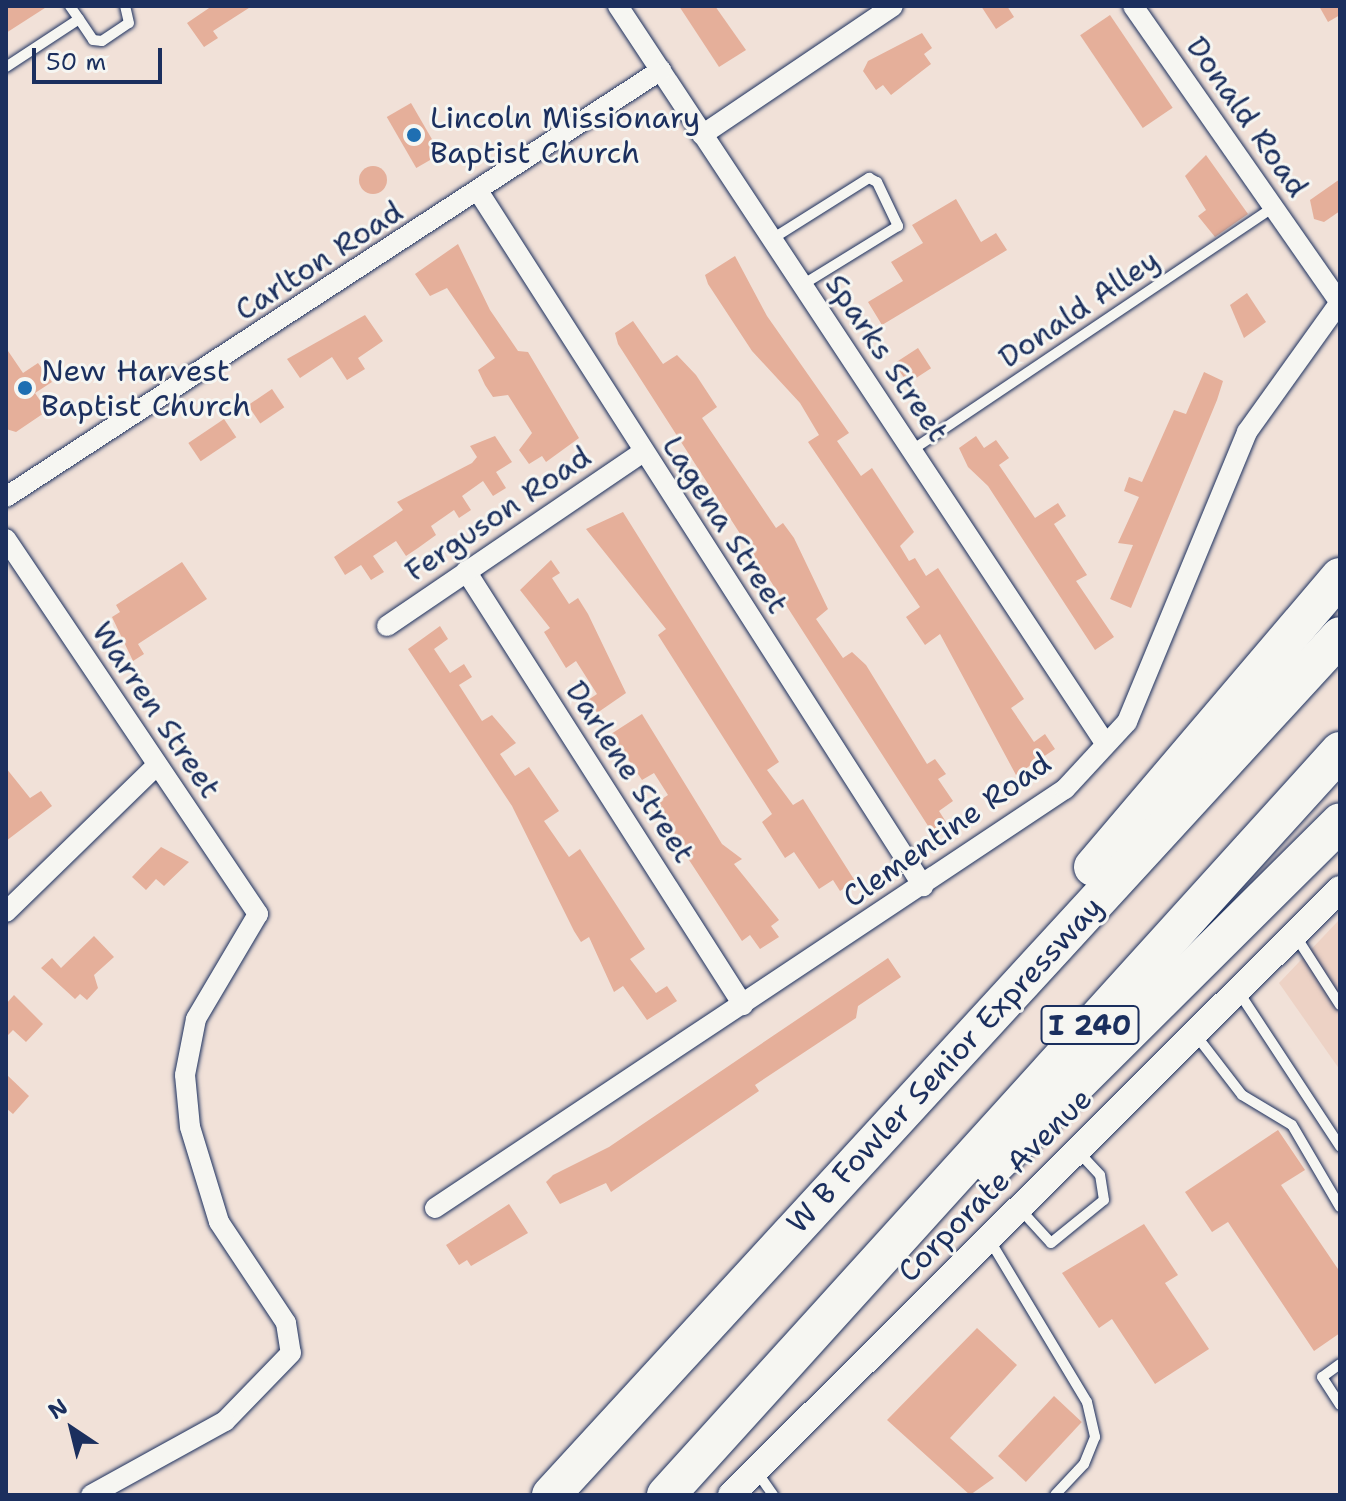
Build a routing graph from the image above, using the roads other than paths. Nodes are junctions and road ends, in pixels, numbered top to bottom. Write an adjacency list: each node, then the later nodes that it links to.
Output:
1 (70, 6): 6 (lane)
2 (125, 6): 6 (lane)
3 (618, 6): 8 (street, Sparks Street)
4 (893, 6): 9 (street)
5 (1133, 6): 11 (street, Donald Road)
6 (79, 19): 7 (lane)
7 (6, 67)
8 (661, 70): 9 (street, Sparks Street); 10 (street, Carlton Road)
9 (702, 135): 12 (street, Sparks Street)
10 (480, 194): 16 (street, Lagena Street); 17 (street, Carlton Road)
11 (1273, 207): 14 (street, Donald Road); 15 (lane, Donald Alley)
12 (772, 239): 13 (street, Sparks Street); 13 (lane)
13 (802, 285): 15 (street, Sparks Street)
14 (1340, 302): 23 (street, Clementine Road)
15 (912, 450): 23 (street, Sparks Street)
16 (643, 452): 19 (street, Ferguson Road); 27 (street, Lagena Street)
17 (6, 497)
18 (6, 539): 25 (street, Warren Street)
19 (466, 571): 21 (street, Ferguson Road); 32 (street, Darlene Street)
20 (1340, 577): 35 (highway)
21 (387, 626)
22 (1340, 636): 35 (highway, W B Fowler Senior Expressway / I 240)
23 (1105, 743): 27 (street, Clementine Road)
24 (1340, 751): 42 (highway, I 240)
25 (157, 765): 29 (street); 46 (street, Warren Street)
26 (1340, 823): 42 (highway)
27 (923, 886): 32 (street, Clementine Road)
28 (1340, 889): 30 (street, Corporate Avenue)
29 (6, 912)
30 (1294, 933): 31 (street, Corporate Avenue); 33 (lane)
31 (1237, 989): 34 (street, Corporate Avenue); 36 (lane)
32 (743, 1005): 40 (street, Clementine Road)
33 (1340, 1005)
34 (1194, 1032): 37 (street, Corporate Avenue); 39 (lane)
35 (933, 1078): 47 (highway, W B Fowler Senior Expressway / I 240)
36 (1340, 1146)
37 (1076, 1149): 38 (street, Corporate Avenue); 38 (lane)
38 (1018, 1207): 41 (street, Corporate Avenue)
39 (1340, 1207)
40 (435, 1208)
41 (988, 1237): 45 (street, Corporate Avenue); 51 (lane)
42 (840, 1300): 48 (highway, I 240)
43 (1340, 1364): 44 (lane)
44 (1340, 1405)
45 (755, 1470): 49 (street, Corporate Avenue); 50 (lane)
46 (91, 1495)
47 (551, 1495)
48 (666, 1495)
49 (731, 1495)
50 (773, 1495)
51 (1055, 1495)

